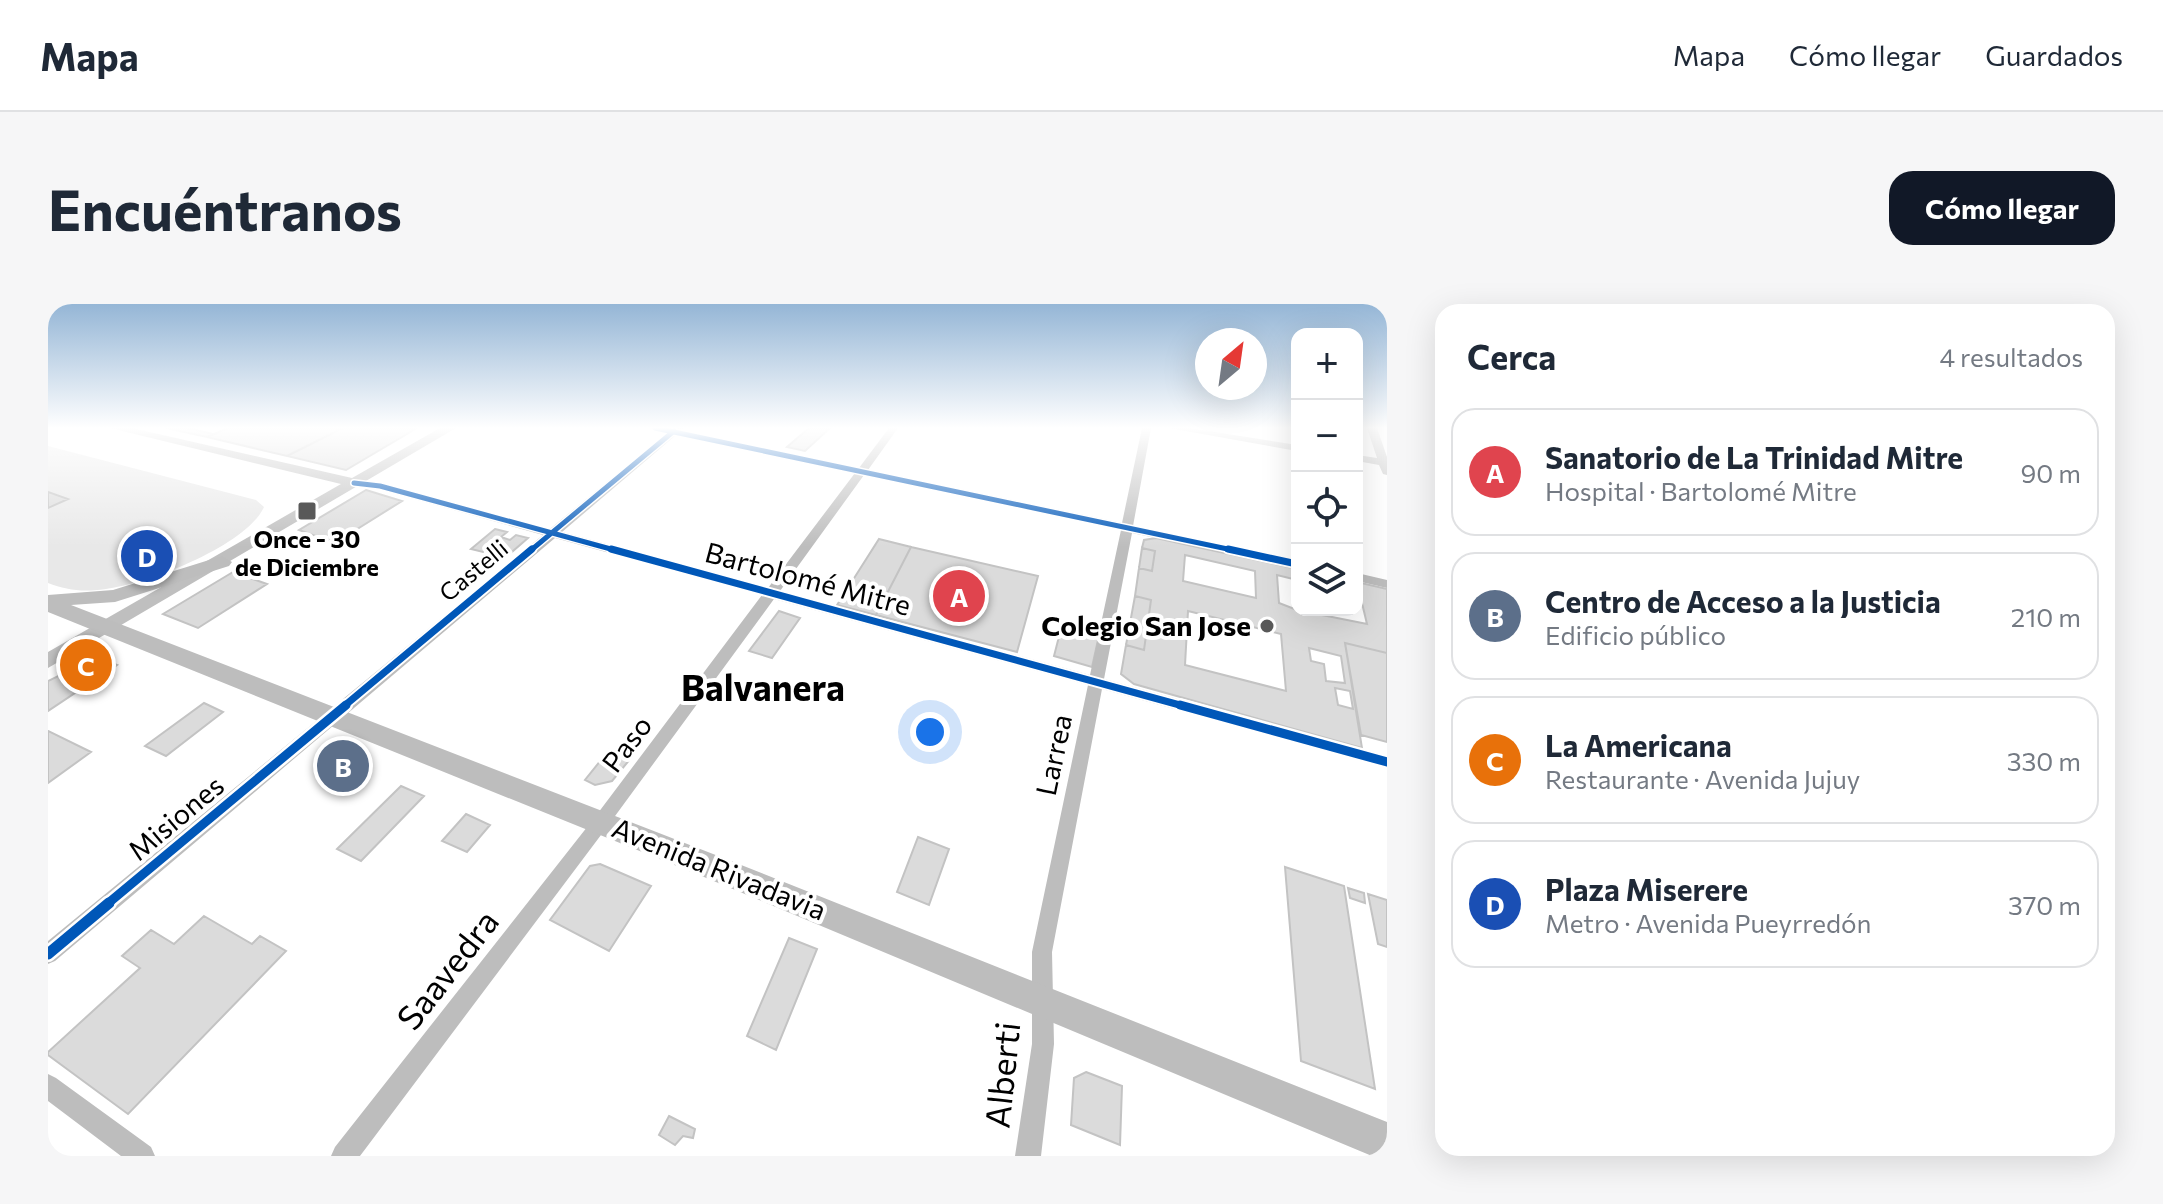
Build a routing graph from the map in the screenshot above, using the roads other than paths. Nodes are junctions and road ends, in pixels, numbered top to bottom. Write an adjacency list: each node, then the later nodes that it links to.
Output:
1 (288, 468): 7 (main road, Bartolomé Mitre)
2 (380, 468): 7 (main road)
3 (630, 468): 9 (street, Castelli)
4 (852, 468): 6 (street)
5 (1139, 468): 8 (street, Larrea)
6 (862, 470): 8 (street); 14 (street, Paso)
7 (354, 483): 9 (street, Bartolomé Mitre); 10 (main road)
8 (1127, 526): 11 (street); 18 (street, Larrea)
9 (552, 532): 14 (street, Bartolomé Mitre); 19 (street, Castelli)
10 (222, 562): 15 (main road); 16 (main road)
11 (1291, 563)
12 (1363, 578): 13 (street)
13 (1387, 584)
14 (772, 593): 18 (street, Bartolomé Mitre); 21 (street, Paso)
15 (48, 602): 16 (main road, Avenida Rivadavia)
16 (110, 627): 17 (main road); 19 (main road, Avenida Rivadavia)
17 (48, 661)
18 (1098, 681): 20 (street, Bartolomé Mitre); 23 (street, Larrea)
19 (332, 715): 21 (main road, Avenida Rivadavia); 22 (street, Misiones)
20 (1387, 762)
21 (601, 822): 23 (main road, Avenida Rivadavia); 27 (street, Saavedra)
22 (48, 954)
23 (1044, 1000): 25 (main road, Avenida Rivadavia); 28 (street, Alberti)
24 (48, 1086): 26 (street)
25 (1387, 1142)
26 (142, 1156)
27 (344, 1156)
28 (1028, 1156)

